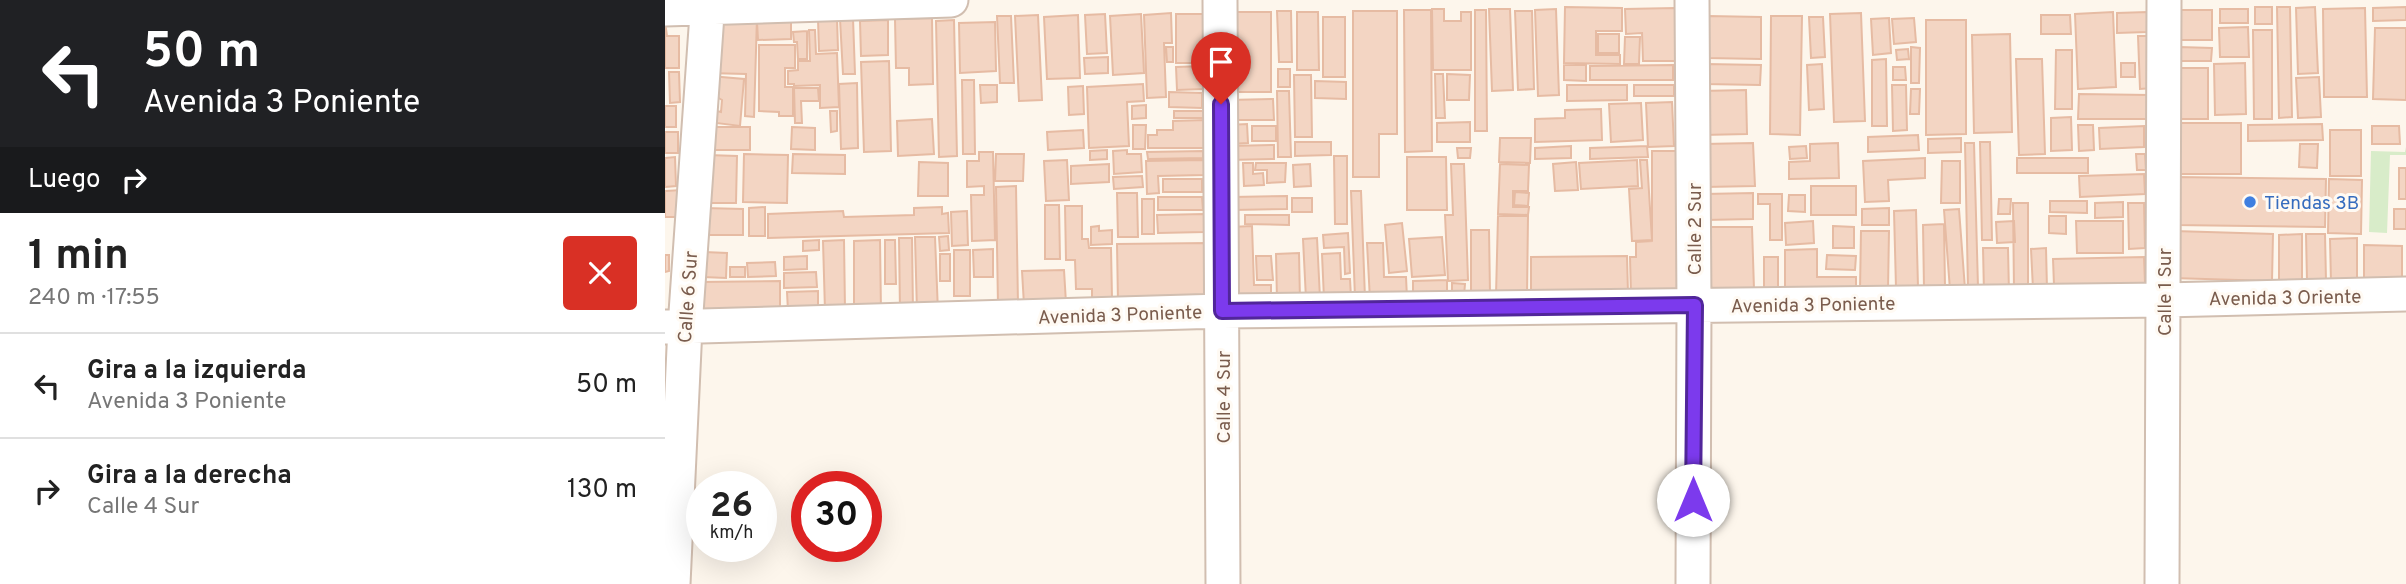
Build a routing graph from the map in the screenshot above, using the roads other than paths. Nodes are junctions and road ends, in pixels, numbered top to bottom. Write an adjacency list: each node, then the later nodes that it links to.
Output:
1 (951, 0): 5 (street)
2 (1220, 0): 10 (street, Calle 4 Sur)
3 (1692, 0): 9 (street, Calle 2 Sur)
4 (2164, 0): 8 (street, Calle 1 Sur)
5 (708, 5): 6 (street); 11 (street, Calle 6 Sur)
6 (665, 9)
7 (2406, 295): 8 (street, Avenida 3 Oriente)
8 (2164, 300): 9 (street, Avenida 3 Poniente); 15 (street, Calle 1 Sur)
9 (1695, 305): 10 (street, Avenida 3 Poniente); 14 (street, Calle 2 Sur)
10 (1222, 311): 11 (street, Avenida 3 Poniente); 13 (street, Calle 4 Sur)
11 (675, 327): 12 (street, Calle 6 Sur)
12 (673, 584)
13 (1223, 584)
14 (1693, 584)
15 (2162, 584)

